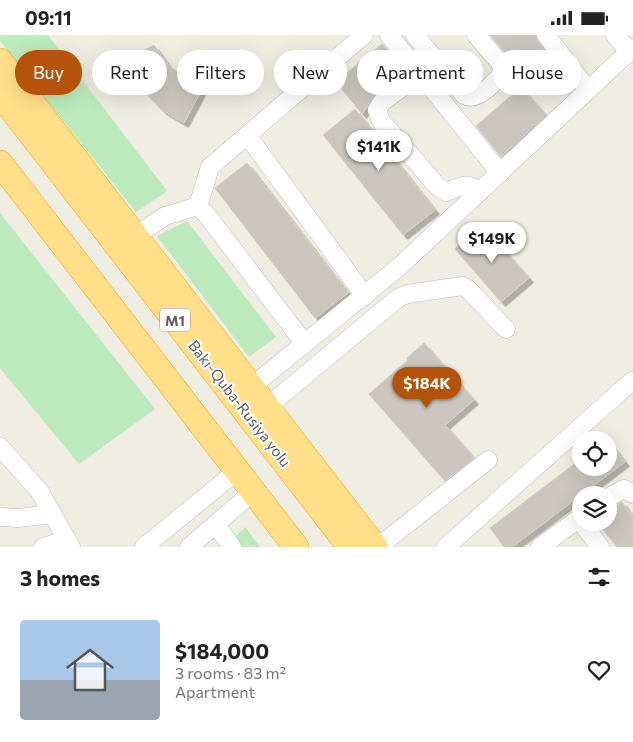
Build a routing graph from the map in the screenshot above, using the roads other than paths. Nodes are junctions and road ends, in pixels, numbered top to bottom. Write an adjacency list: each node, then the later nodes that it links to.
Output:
1 (364, 35): 14 (lane)
2 (389, 35): 8 (lane)
3 (415, 35): 4 (lane)
4 (476, 35)
5 (546, 35): 10 (lane)
6 (615, 35): 7 (lane)
7 (631, 49): 10 (lane)
8 (401, 50)
9 (0, 61): 19 (highway)
10 (588, 90): 16 (lane)
11 (0, 94): 44 (highway, Bakı-Quba-Rusiya yolu / M1)
12 (392, 95): 17 (lane)
13 (438, 95): 16 (lane)
14 (248, 135): 18 (lane); 20 (lane)
15 (0, 163): 28 (highway)
16 (500, 173): 17 (lane)
17 (480, 192): 20 (lane)
18 (198, 206): 19 (lane); 22 (lane)
19 (135, 236): 24 (highway)
20 (364, 295): 22 (lane)
21 (506, 329): 25 (lane)
22 (305, 344): 24 (lane)
23 (633, 381): 46 (lane)
24 (252, 387): 25 (highway)
25 (267, 407): 45 (highway)
26 (0, 448): 32 (lane)
27 (488, 460): 45 (lane)
28 (237, 471): 31 (highway); 39 (lane)
29 (617, 493): 30 (lane)
30 (633, 494)
31 (260, 501): 35 (lane); 42 (highway); 43 (highway)
32 (52, 514): 33 (lane); 37 (lane)
33 (0, 517)
34 (572, 524): 47 (lane)
35 (216, 525): 40 (lane); 41 (lane)
36 (589, 531): 48 (lane)
37 (68, 544): 38 (lane)
38 (43, 547)
39 (144, 547)
40 (189, 547)
41 (232, 547)
42 (289, 547)
43 (296, 547)
44 (350, 547)
45 (377, 547)
46 (446, 547)
47 (540, 547)
48 (600, 547)

